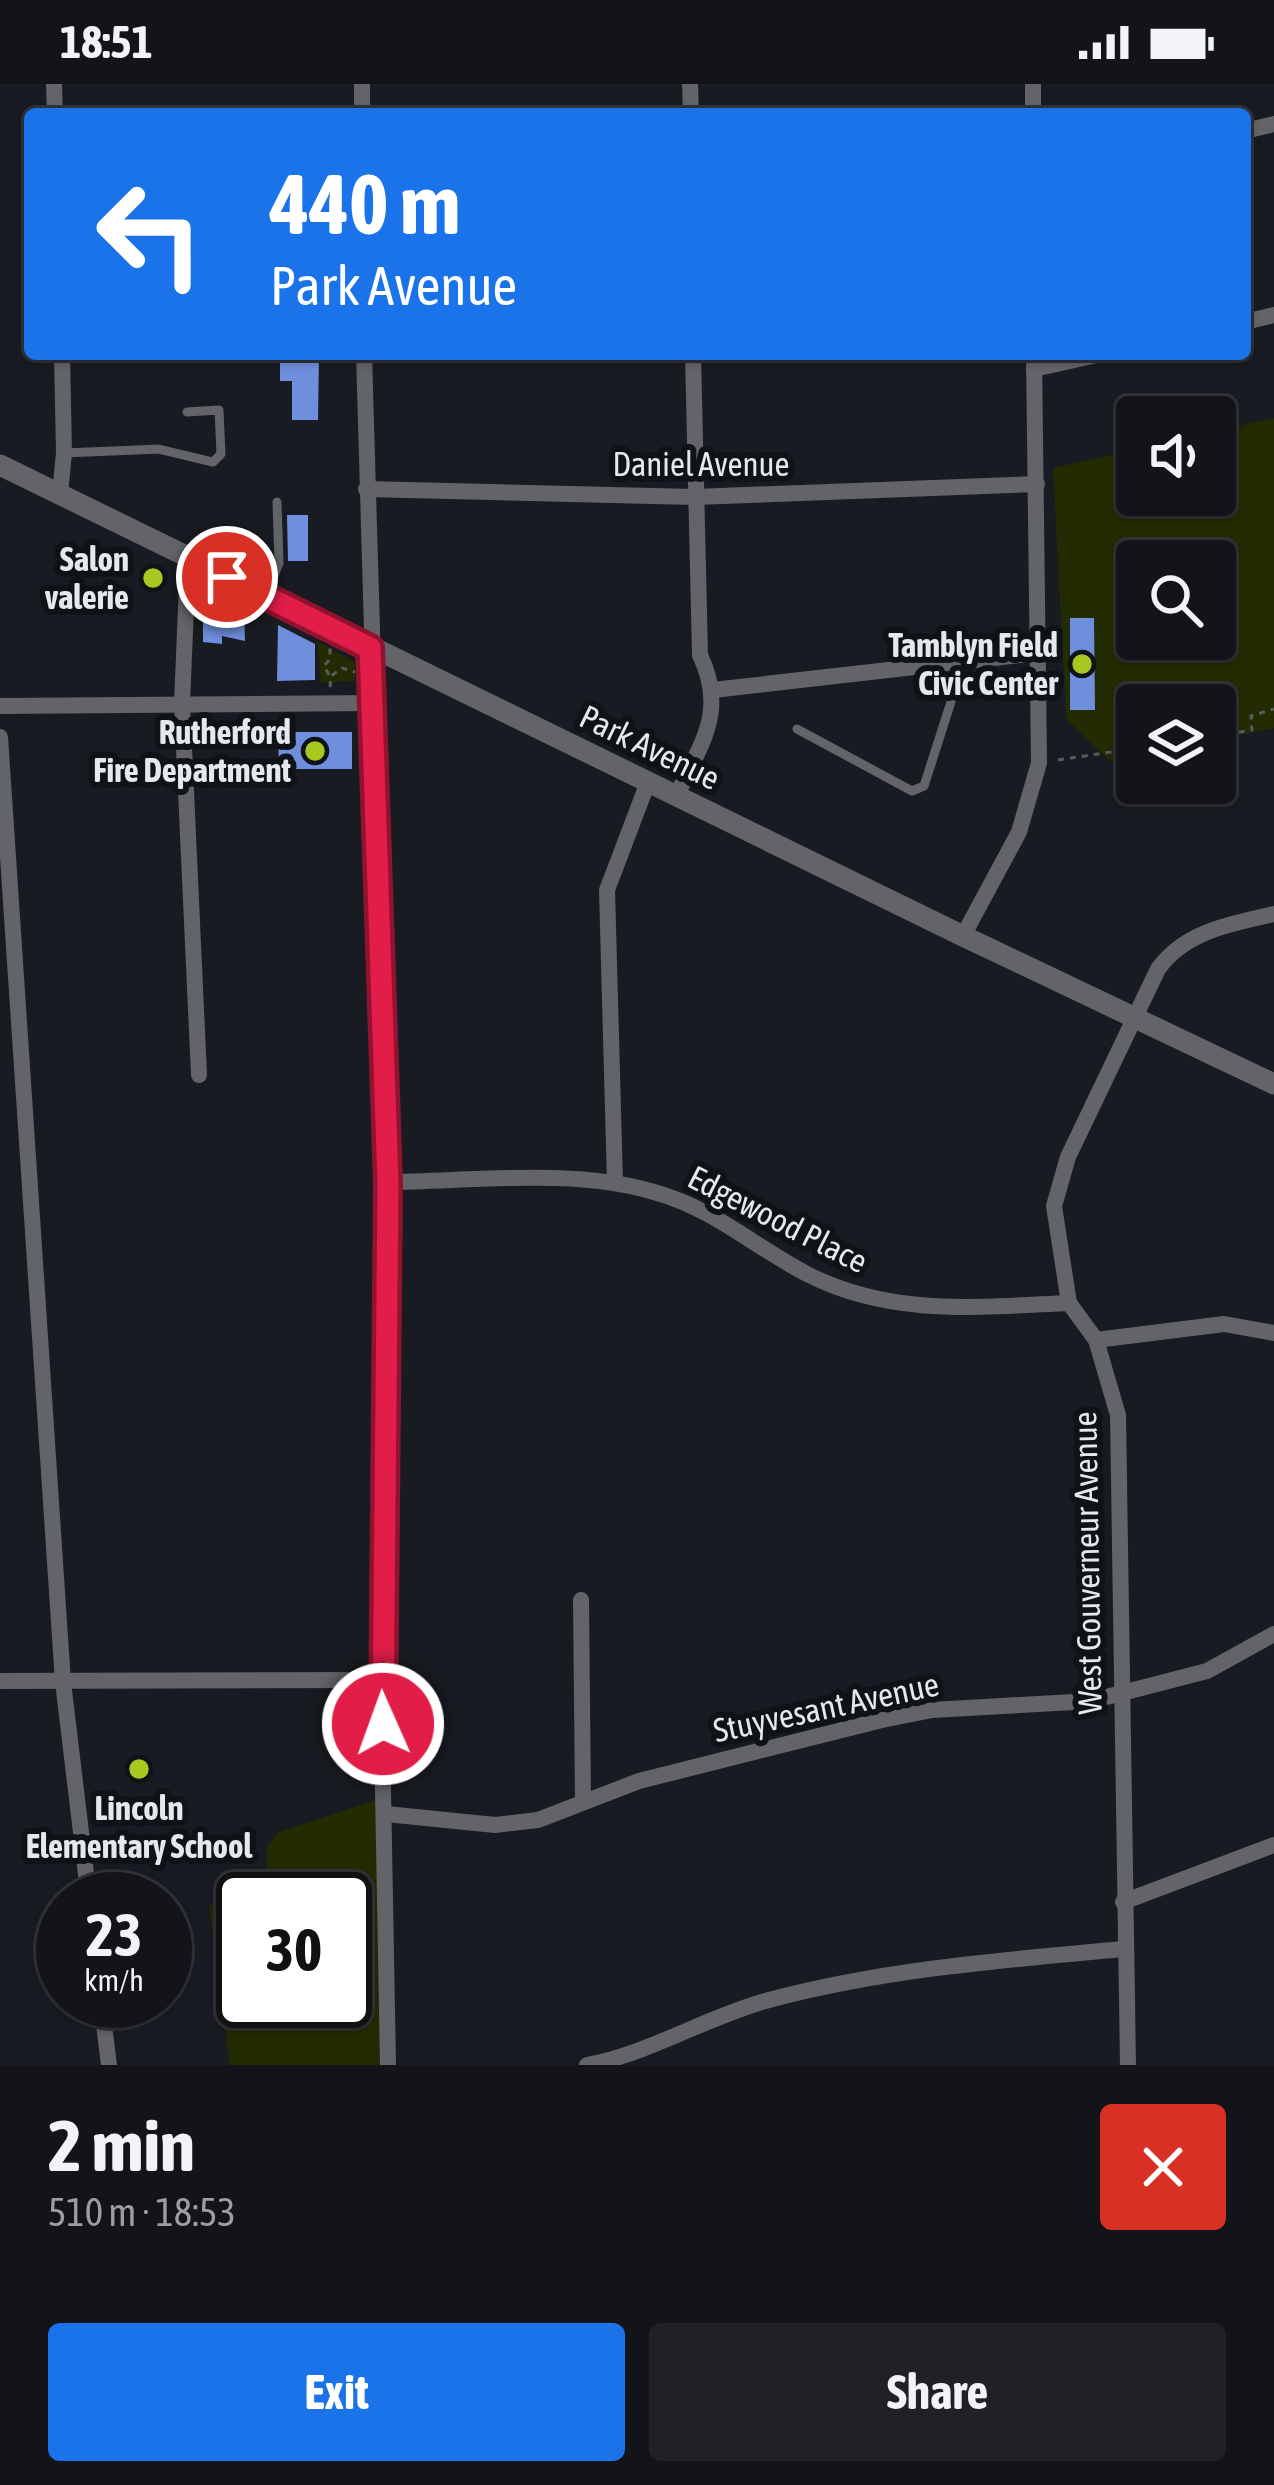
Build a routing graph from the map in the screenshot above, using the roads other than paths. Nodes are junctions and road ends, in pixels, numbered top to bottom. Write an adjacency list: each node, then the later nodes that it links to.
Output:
1 (62, 360): 6 (street)
2 (364, 360): 9 (street)
3 (693, 360): 11 (street)
4 (1034, 362): 8 (street)
5 (187, 412): 6 (lane)
6 (64, 453): 10 (street)
7 (0, 465): 10 (street, Park Avenue)
8 (1037, 484): 11 (street, Daniel Avenue); 16 (street)
9 (366, 489): 11 (street, Daniel Avenue); 15 (street)
10 (60, 494): 13 (street, Park Avenue)
11 (694, 497): 18 (street)
12 (277, 502): 14 (lane)
13 (188, 558): 14 (street, Park Avenue); 20 (street)
14 (266, 596): 15 (street, Park Avenue)
15 (370, 648): 19 (street); 24 (street, Park Avenue)
16 (1038, 653): 17 (street); 27 (street)
17 (958, 663): 18 (street); 22 (lane)
18 (713, 690): 25 (street)
19 (374, 703): 20 (street); 31 (street)
20 (182, 704): 21 (street); 29 (street)
21 (0, 706)
22 (797, 729)
23 (0, 737): 40 (street)
24 (648, 782): 25 (street, Park Avenue); 32 (street)
25 (676, 795): 27 (street, Park Avenue)
26 (1274, 914): 28 (street, West Gouverneur Avenue)
27 (962, 936): 28 (street, Park Avenue)
28 (1134, 1019): 30 (street, Park Avenue); 33 (street, West Gouverneur Avenue)
29 (199, 1075)
30 (1274, 1084)
31 (388, 1183): 32 (street, Edgewood Place); 38 (street)
32 (615, 1183): 33 (street, Edgewood Place)
33 (1069, 1303): 35 (street, West Gouverneur Avenue)
34 (1274, 1333): 35 (street)
35 (1096, 1340): 41 (street, West Gouverneur Avenue)
36 (581, 1600): 42 (street)
37 (1274, 1634): 41 (street, Stuyvesant Avenue)
38 (381, 1680): 40 (street); 43 (street)
39 (0, 1681): 40 (street)
40 (63, 1682): 45 (street)
41 (1120, 1691): 42 (street, Stuyvesant Avenue); 46 (street, West Gouverneur Avenue)
42 (583, 1802): 43 (street, Stuyvesant Avenue)
43 (386, 1814): 50 (street)
44 (1274, 1844): 46 (street)
45 (86, 1872)
46 (1124, 1902): 47 (street, West Gouverneur Avenue)
47 (1123, 1949): 51 (street); 52 (street, West Gouverneur Avenue)
48 (104, 2028): 49 (street)
49 (109, 2065)
50 (388, 2065)
51 (587, 2065)
52 (1128, 2065)

